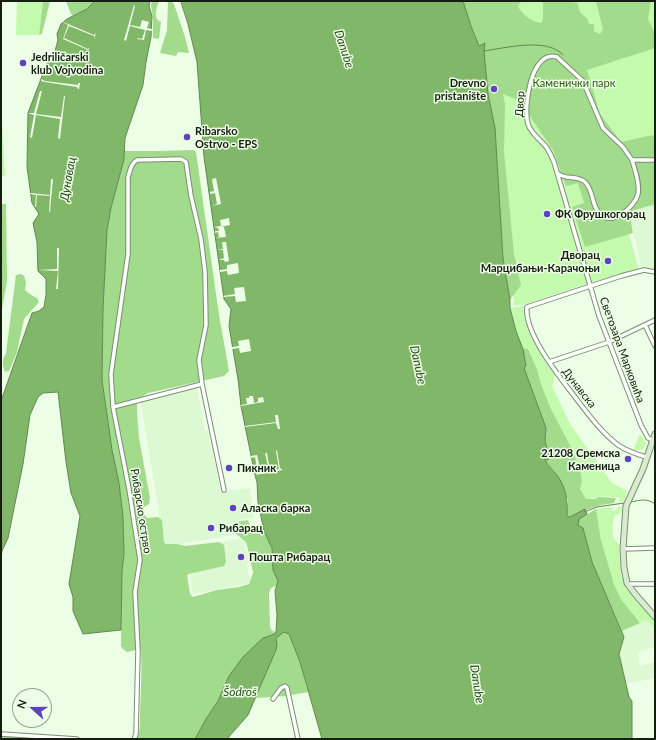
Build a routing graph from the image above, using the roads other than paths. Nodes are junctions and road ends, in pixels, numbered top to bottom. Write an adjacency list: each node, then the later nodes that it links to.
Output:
1 (632, 160): 2 (street); 3 (street); 3 (street, Двор)
2 (655, 160)
3 (558, 173): 5 (street, Двор)
4 (655, 272): 5 (street)
5 (590, 285): 8 (street, Светозара Марковића); 10 (street, Дунавска)
6 (655, 320): 7 (street)
7 (645, 325): 8 (street); 9 (street)
8 (609, 342): 10 (street); 14 (street, Светозара Марковића)
9 (655, 346)
10 (548, 362): 15 (street, Дунавска)
11 (202, 384): 12 (street); 12 (street, Рибарско острво); 16 (street)
12 (113, 406): 25 (street, Рибарско острво)
13 (655, 434): 14 (main road)
14 (652, 444): 15 (main road)
15 (646, 457): 18 (main road)
16 (224, 490)
17 (655, 548): 18 (street)
18 (623, 549): 19 (main road)
19 (628, 584): 20 (street); 21 (main road)
20 (655, 584)
21 (655, 617)
22 (273, 699): 26 (street)
23 (1, 734): 24 (street)
24 (77, 739)
25 (134, 739)
26 (298, 739)

